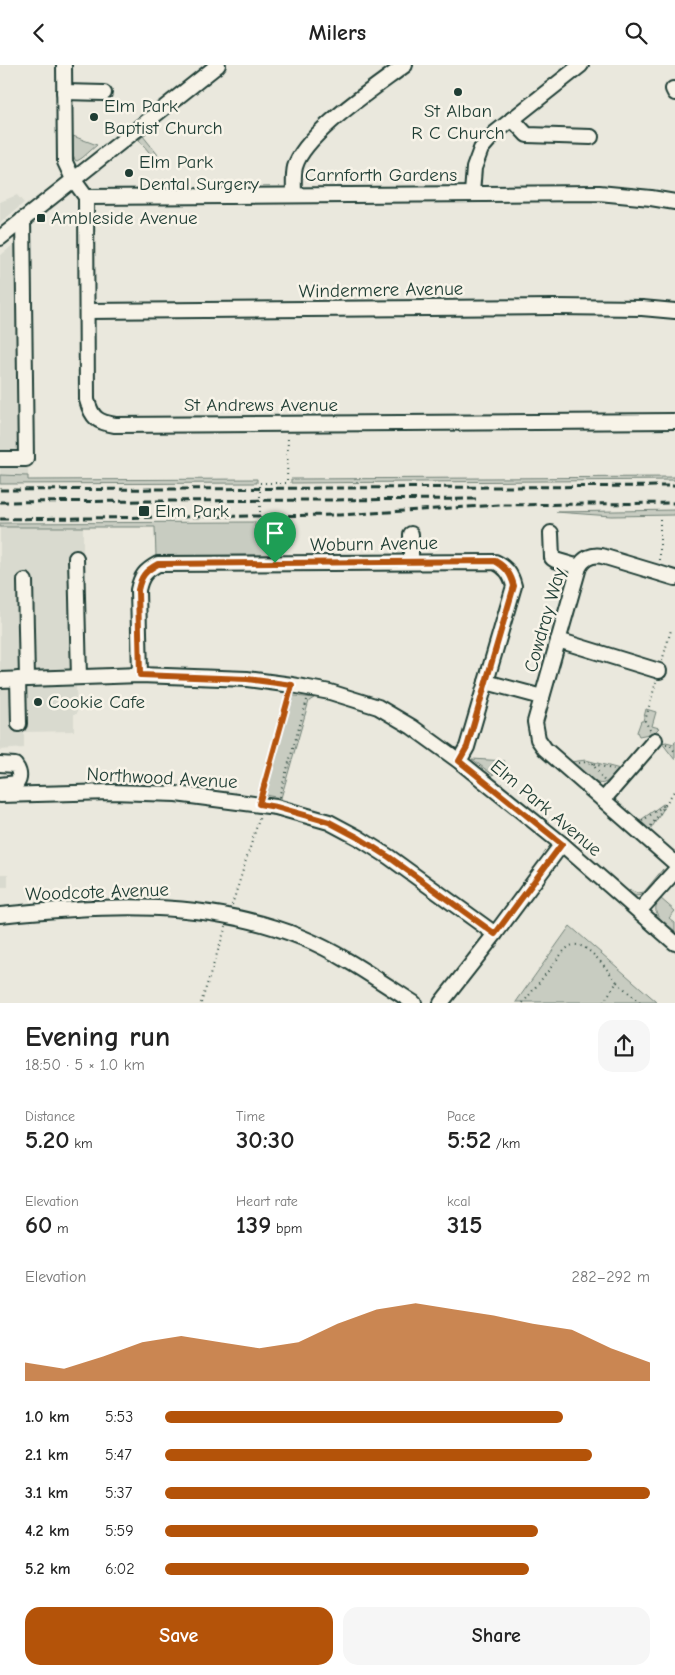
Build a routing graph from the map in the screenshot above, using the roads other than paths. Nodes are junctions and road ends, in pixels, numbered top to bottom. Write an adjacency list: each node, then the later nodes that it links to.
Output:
1 (64, 65): 5 (street)
2 (218, 65): 9 (street)
3 (405, 65): 11 (street)
4 (580, 65): 7 (street)
5 (64, 92): 6 (street); 9 (street)
6 (104, 93)
7 (512, 119): 8 (street); 10 (street)
8 (590, 137)
9 (73, 179): 12 (street); 14 (street)
10 (472, 193): 11 (street, Carnforth Gardens); 13 (street, Carnforth Gardens)
11 (294, 194): 12 (street, Carnforth Gardens)
12 (86, 197): 16 (street, St Andrews Avenue)
13 (675, 203)
14 (23, 219): 15 (street); 19 (street)
15 (0, 238)
16 (87, 311): 17 (street, Windermere Avenue); 18 (street, St Andrews Avenue)
17 (675, 311)
18 (675, 421)
19 (0, 459)
20 (551, 533): 24 (street)
21 (411, 534): 23 (street)
22 (76, 558): 30 (street)
23 (411, 562): 29 (street, Woburn Avenue); 33 (street, Woburn Avenue)
24 (579, 567): 25 (street, Cowdray Way); 27 (street, Cowdray Way)
25 (675, 578)
26 (25, 581): 31 (street)
27 (558, 640): 28 (street); 34 (street, Cowdray Way)
28 (659, 671)
29 (140, 675): 30 (street, Elm Park Avenue); 37 (street, Elm Park Avenue)
30 (80, 677): 31 (street, Elm Park Avenue)
31 (22, 679): 32 (street, Elm Park Avenue); 35 (street)
32 (0, 680)
33 (486, 682): 34 (street, Cowdray Way); 37 (street, Woburn Avenue)
34 (542, 697): 41 (street, Cowdray Way)
35 (19, 724)
36 (656, 740): 41 (street)
37 (459, 761): 42 (street, Elm Park Avenue)
38 (0, 763): 39 (street)
39 (0, 785)
40 (0, 795): 47 (street, Northwood Avenue)
41 (607, 795): 43 (street, Cowdray Way)
42 (562, 844): 45 (street, Elm Park Avenue); 47 (street)
43 (675, 863)
44 (675, 871): 45 (street)
45 (639, 911): 48 (street, Elm Park Avenue)
46 (0, 915): 49 (street, Woodcote Avenue)
47 (495, 934): 50 (street)
48 (675, 943)
49 (414, 1003)
50 (441, 1003)

